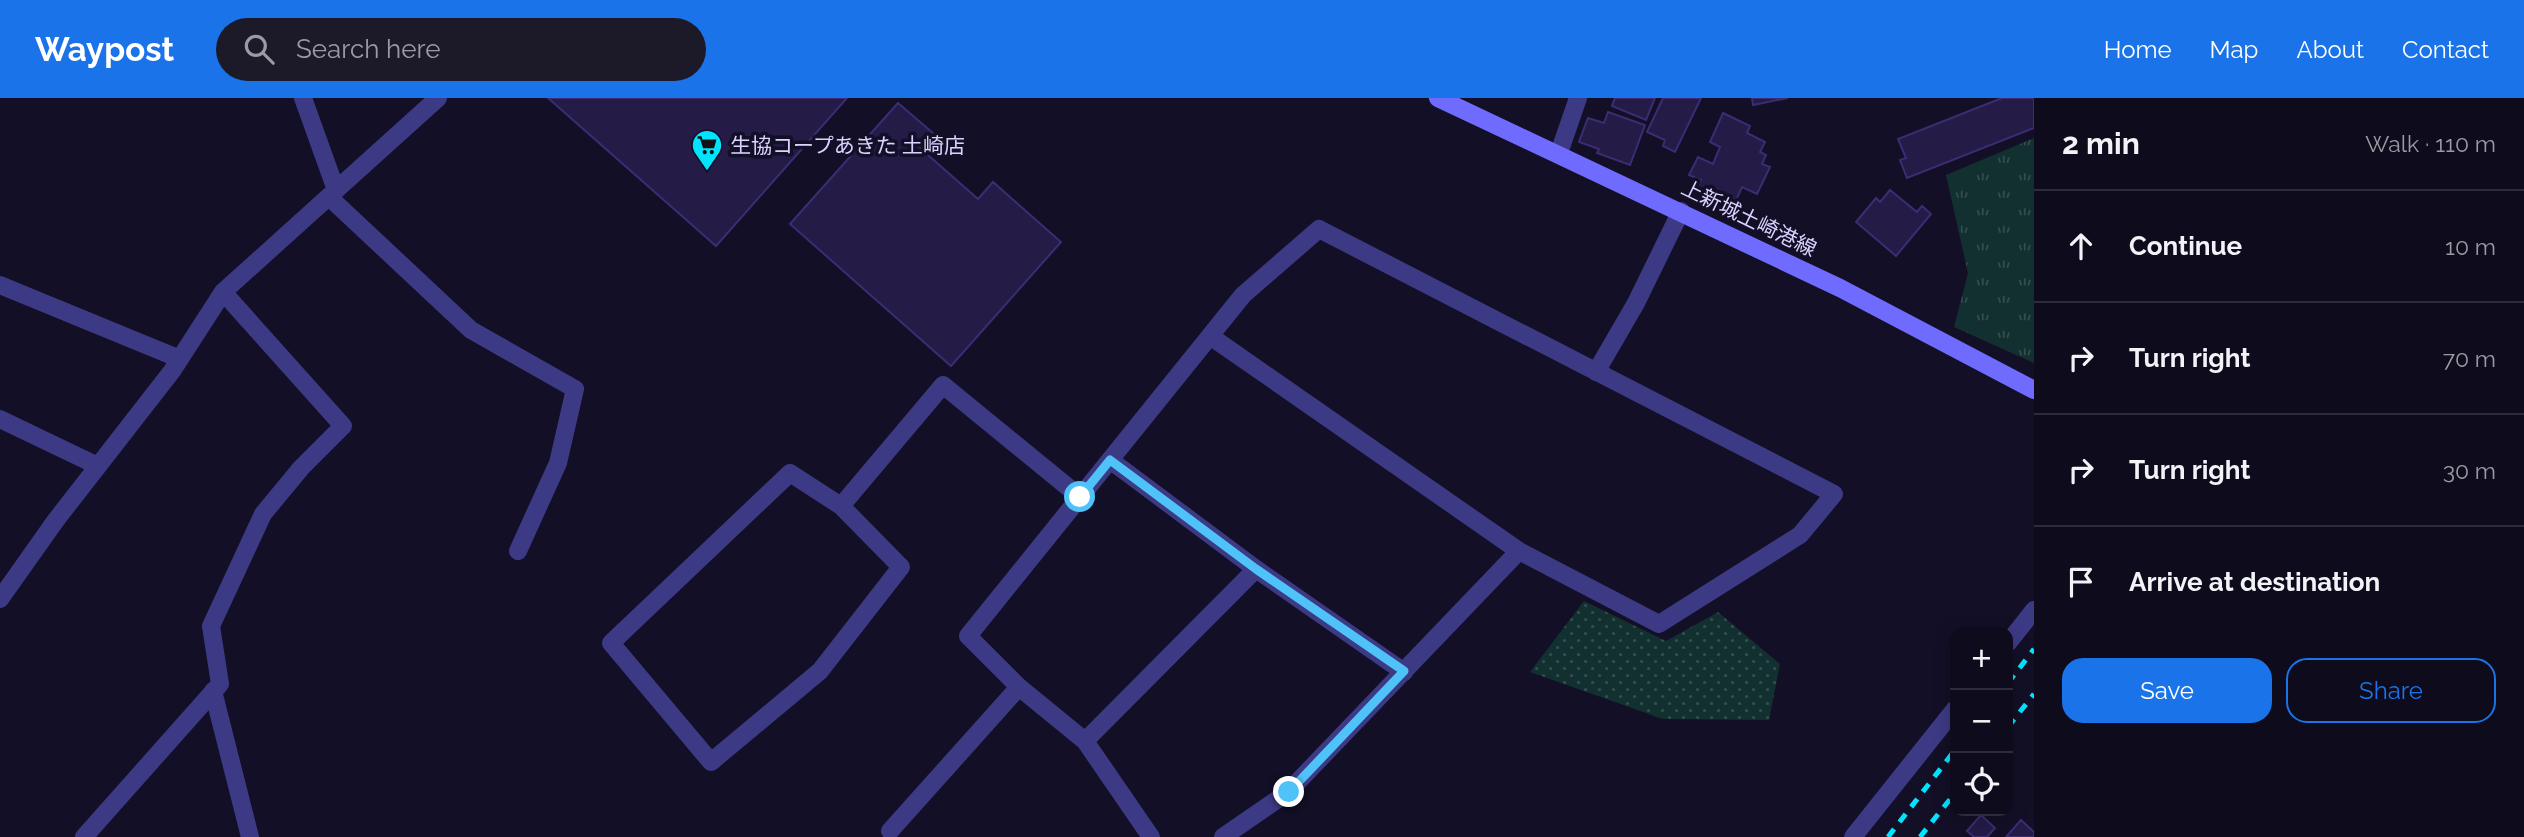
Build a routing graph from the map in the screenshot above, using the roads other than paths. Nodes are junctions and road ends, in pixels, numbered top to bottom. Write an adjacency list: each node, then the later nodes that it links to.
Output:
1 (303, 98): 6 (street)
2 (438, 98): 6 (street)
3 (1438, 98): 5 (main road, 上新城土崎港線)
4 (1578, 98): 5 (street)
5 (1559, 153): 7 (main road, 上新城土崎港線)
6 (332, 193): 9 (street); 19 (street)
7 (1681, 211): 12 (street); 13 (main road, 上新城土崎港線)
8 (0, 285): 11 (street)
9 (223, 292): 11 (street); 27 (street)
10 (1210, 336): 12 (street); 15 (street); 20 (street)
11 (180, 359): 16 (street)
12 (1596, 372): 20 (street)
13 (2034, 390)
14 (0, 419): 16 (street)
15 (1110, 460): 17 (street); 21 (street)
16 (98, 466): 22 (street)
17 (1080, 497): 18 (street); 26 (street)
18 (841, 506): 18 (street)
19 (517, 551)
20 (1519, 551): 25 (street)
21 (1256, 569): 25 (street); 29 (street)
22 (0, 599)
23 (2034, 610): 24 (street)
24 (2013, 637)
25 (1404, 671): 34 (street)
26 (1019, 687): 29 (street); 30 (street)
27 (213, 691): 31 (street); 32 (street)
28 (1950, 715): 35 (street)
29 (1085, 741): 33 (street)
30 (891, 835)
31 (84, 837)
32 (250, 837)
33 (1151, 837)
34 (1223, 837)
35 (1853, 837)

